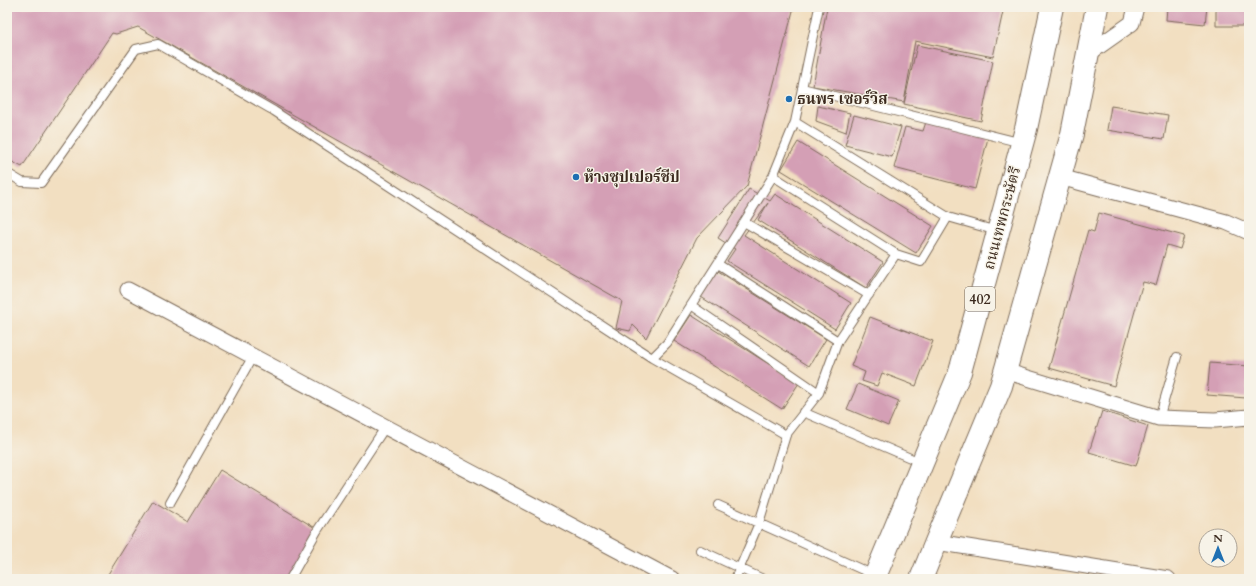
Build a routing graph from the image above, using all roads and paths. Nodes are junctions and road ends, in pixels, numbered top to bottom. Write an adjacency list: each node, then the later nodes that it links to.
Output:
1 (819, 7): 6 (lane)
2 (1052, 7): 8 (main road, ถนนเทพกระษัตรี / 402)
3 (1097, 7): 5 (main road)
4 (1136, 7): 5 (street)
5 (1088, 54): 11 (main road)
6 (802, 88): 7 (lane); 8 (lane)
7 (795, 122): 10 (lane); 12 (lane)
8 (1023, 143): 14 (main road, ถนนเทพกระษัตรี / 402)
9 (7, 173): 24 (lane)
10 (773, 176): 13 (lane); 16 (lane)
11 (1060, 177): 15 (street); 25 (main road)
12 (948, 217): 14 (lane); 16 (lane)
13 (744, 222): 17 (lane); 19 (lane)
14 (999, 232): 32 (main road, ถนนเทพกระษัตรี / 402)
15 (1249, 232)
16 (896, 254): 19 (lane)
17 (718, 264): 20 (lane); 21 (lane)
18 (128, 290): 22 (street)
19 (869, 295): 21 (lane)
20 (691, 305): 24 (lane); 26 (lane)
21 (838, 341): 26 (lane)
22 (253, 356): 30 (street); 33 (lane)
23 (1177, 357): 29 (lane)
24 (652, 358): 31 (lane)
25 (1005, 370): 29 (street); 36 (main road)
26 (819, 393): 27 (lane)
27 (803, 412): 31 (lane); 32 (lane)
28 (1249, 417): 29 (street)
29 (1159, 418)
30 (386, 426): 40 (lane); 41 (street)
31 (786, 435): 35 (lane)
32 (922, 463): 39 (main road, ถนนเทพกระษัตรี / 402)
33 (170, 503)
34 (718, 505): 35 (lane)
35 (759, 524): 38 (lane); 39 (lane)
36 (936, 542): 44 (main road); 45 (street)
37 (700, 550): 38 (lane)
38 (740, 569): 42 (lane); 43 (lane)
39 (874, 577)
40 (290, 579)
41 (672, 579)
42 (735, 579)
43 (763, 579)
44 (922, 579)
45 (1168, 579)

